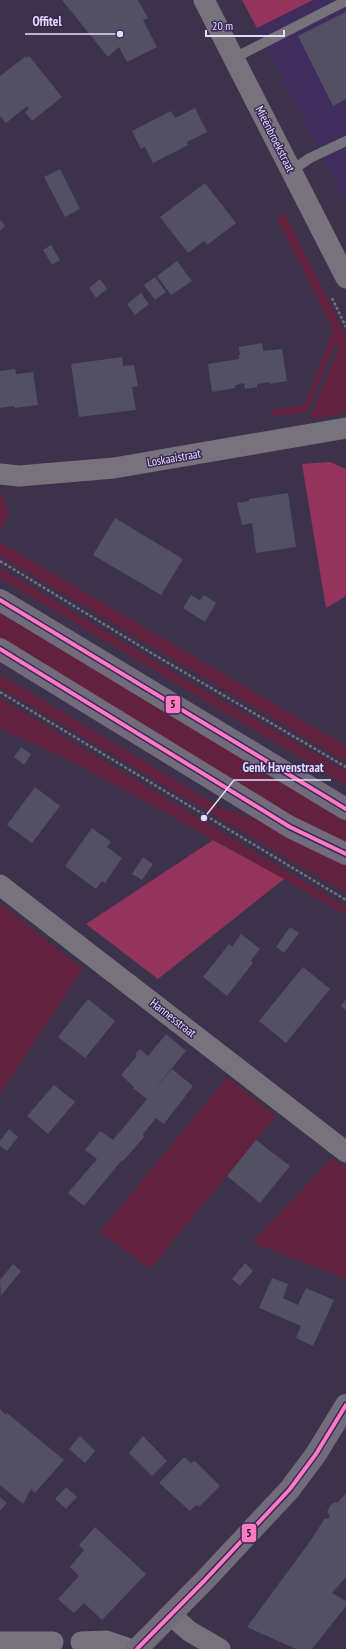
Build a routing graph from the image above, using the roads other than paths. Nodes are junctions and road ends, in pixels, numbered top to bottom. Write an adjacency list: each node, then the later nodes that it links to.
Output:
1 (204, 0): 3 (street, Mieënbroekstraat)
2 (346, 1): 3 (lane)
3 (234, 58): 5 (street, Mieënbroekstraat)
4 (346, 141): 5 (lane)
5 (291, 171): 6 (street, Mieënbroekstraat)
6 (346, 278)
7 (346, 428): 8 (street, Loskaaistraat)
8 (0, 474)
9 (0, 600): 11 (main road)
10 (0, 648): 12 (main road)
11 (346, 809)
12 (346, 854)
13 (0, 885): 14 (street, Hannesstraat)
14 (346, 1152)
15 (346, 1405): 16 (main road)
16 (171, 1615): 21 (main road); 22 (street)
17 (0, 1642): 18 (street)
18 (54, 1642)
19 (81, 1642): 20 (street)
20 (128, 1649)
21 (137, 1649)
22 (220, 1649)

